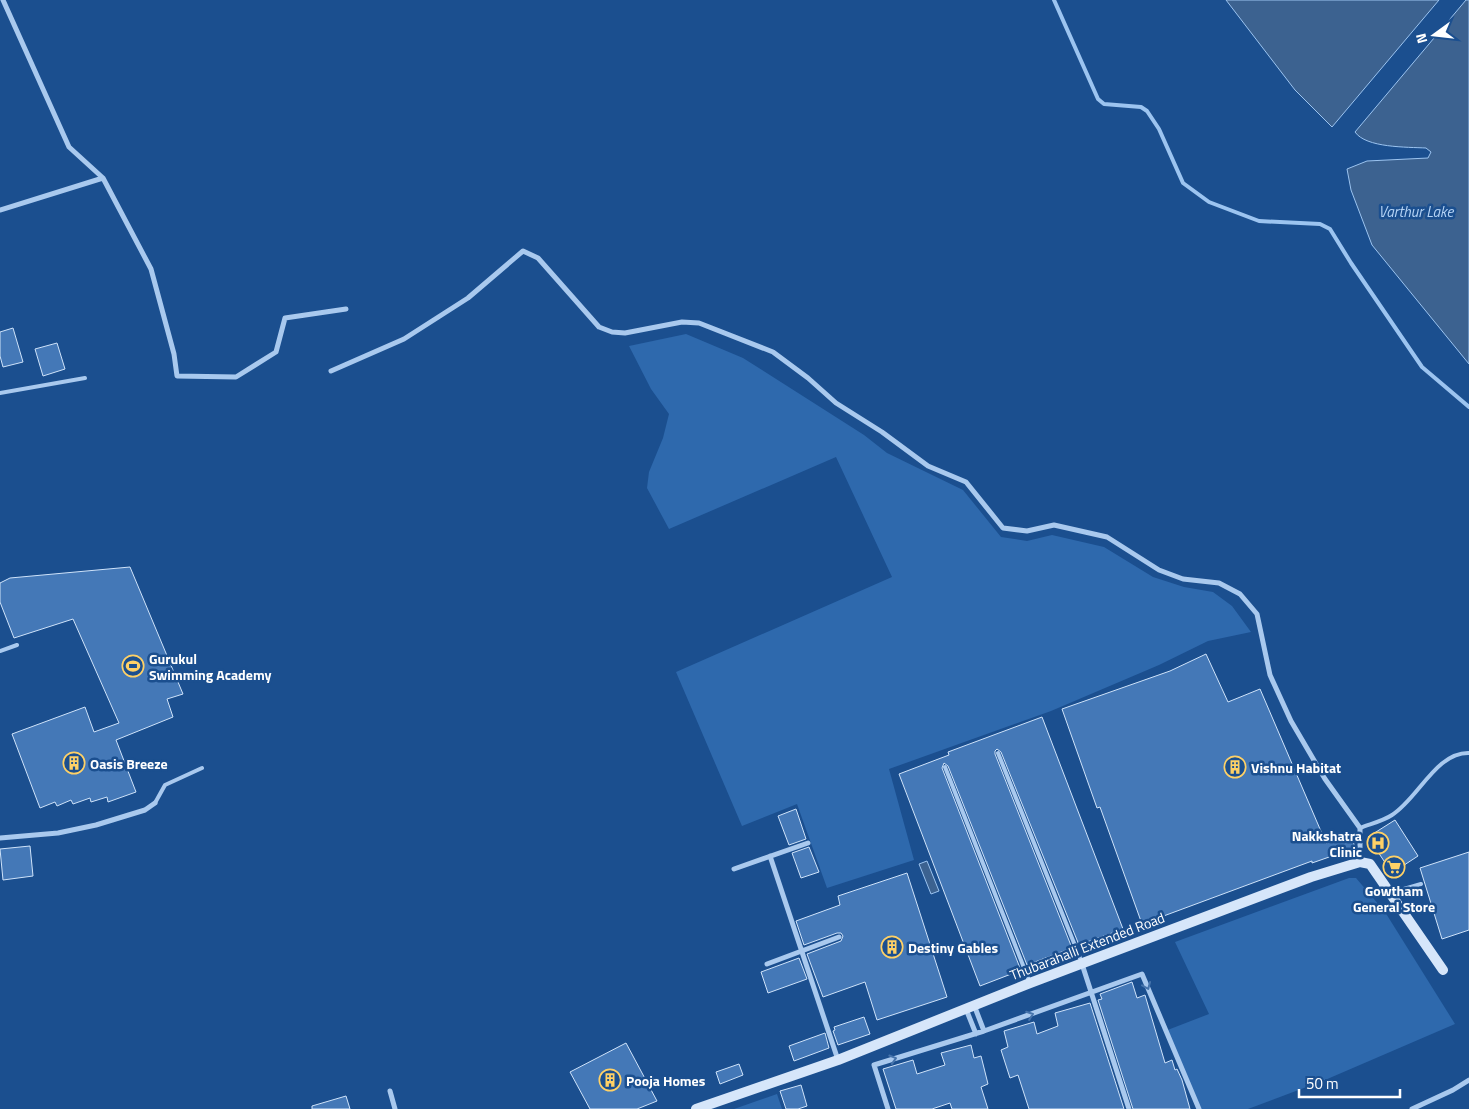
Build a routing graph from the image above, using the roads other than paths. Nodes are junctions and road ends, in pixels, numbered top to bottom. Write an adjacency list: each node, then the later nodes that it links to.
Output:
1 (3, 0): 2 (street)
2 (103, 178): 3 (street); 4 (street)
3 (0, 210)
4 (346, 309)
5 (331, 371): 15 (street)
6 (85, 378): 7 (lane)
7 (0, 394)
8 (17, 645): 9 (lane)
9 (0, 651)
10 (998, 753): 25 (lane)
11 (1469, 753): 15 (lane)
12 (945, 767): 28 (lane)
13 (202, 768): 14 (lane)
14 (155, 803): 16 (street)
15 (1360, 828): 19 (street)
16 (0, 838)
17 (808, 843): 18 (street)
18 (770, 856): 20 (street); 24 (street)
19 (1360, 862): 22 (street); 25 (street, Thubarahalli Extended Road)
20 (734, 869)
21 (1421, 884): 22 (lane)
22 (1390, 893): 27 (street)
23 (839, 937): 24 (street)
24 (801, 951): 26 (street); 33 (street)
25 (1082, 963): 28 (street, Thubarahalli Extended Road); 29 (street)
26 (767, 964)
27 (1443, 970)
28 (1030, 983): 30 (street, Thubarahalli Extended Road)
29 (1091, 993): 31 (street, one-way to 29); 39 (street); 40 (street, one-way to 40)
30 (970, 1007): 31 (street); 32 (street); 33 (street, Thubarahalli Extended Road)
31 (984, 1031): 32 (street)
32 (976, 1034): 38 (street, one-way to 32)
33 (838, 1060): 37 (street, Thubarahalli Extended Road)
34 (1469, 1080): 41 (street)
35 (390, 1091): 36 (street)
36 (395, 1109)
37 (696, 1109)
38 (888, 1109)
39 (1129, 1109)
40 (1199, 1109)
41 (1412, 1109)

